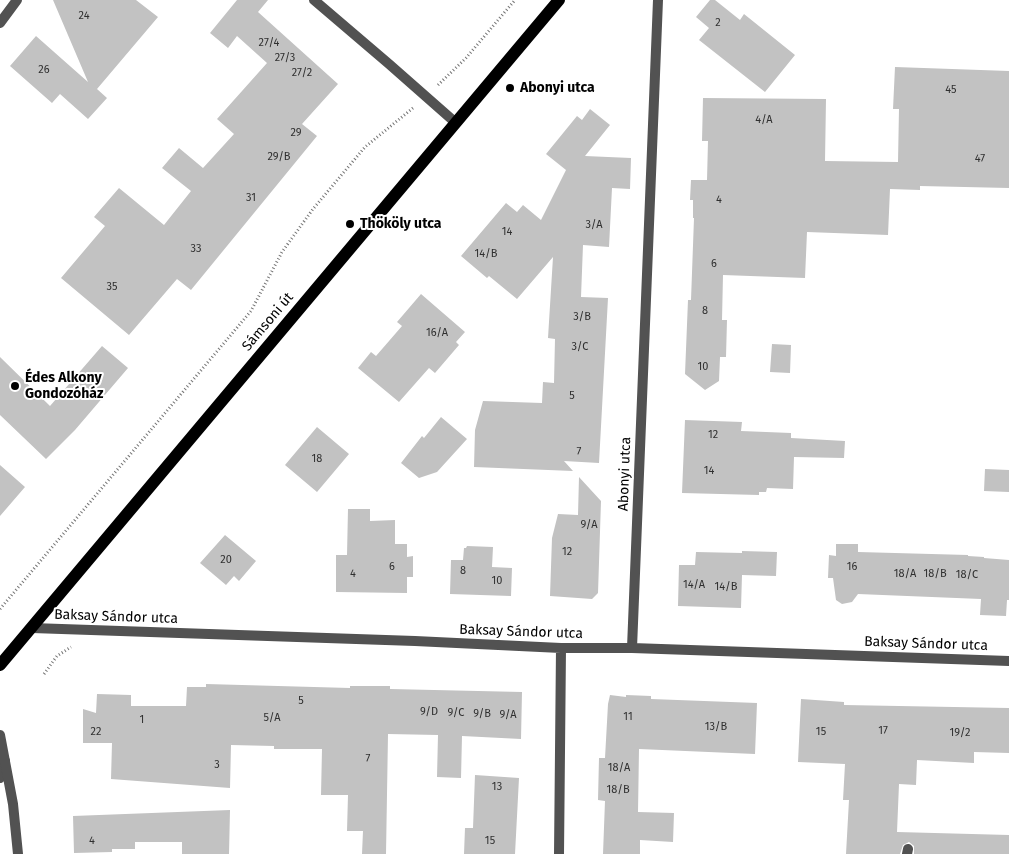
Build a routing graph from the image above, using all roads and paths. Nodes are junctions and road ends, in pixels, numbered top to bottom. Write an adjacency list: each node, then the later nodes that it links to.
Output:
1 (17, 0): 6 (street)
2 (314, 0): 7 (street)
3 (515, 0): 7 (path)
4 (559, 0): 8 (main road, Sámsoni út)
5 (658, 0): 13 (street, Abonyi utca)
6 (0, 24)
7 (426, 96): 8 (street); 9 (path)
8 (456, 123): 10 (main road, Sámsoni út)
9 (0, 609)
10 (32, 628): 12 (street, Baksay Sándor utca); 15 (main road, Sámsoni út)
11 (73, 646): 16 (path)
12 (561, 648): 13 (street, Baksay Sándor utca); 21 (street)
13 (632, 648): 14 (street, Baksay Sándor utca)
14 (1009, 661)
15 (0, 665)
16 (44, 674)
17 (0, 735): 18 (street)
18 (5, 761): 19 (street); 20 (street)
19 (0, 778)
20 (18, 854)
21 (559, 854)

